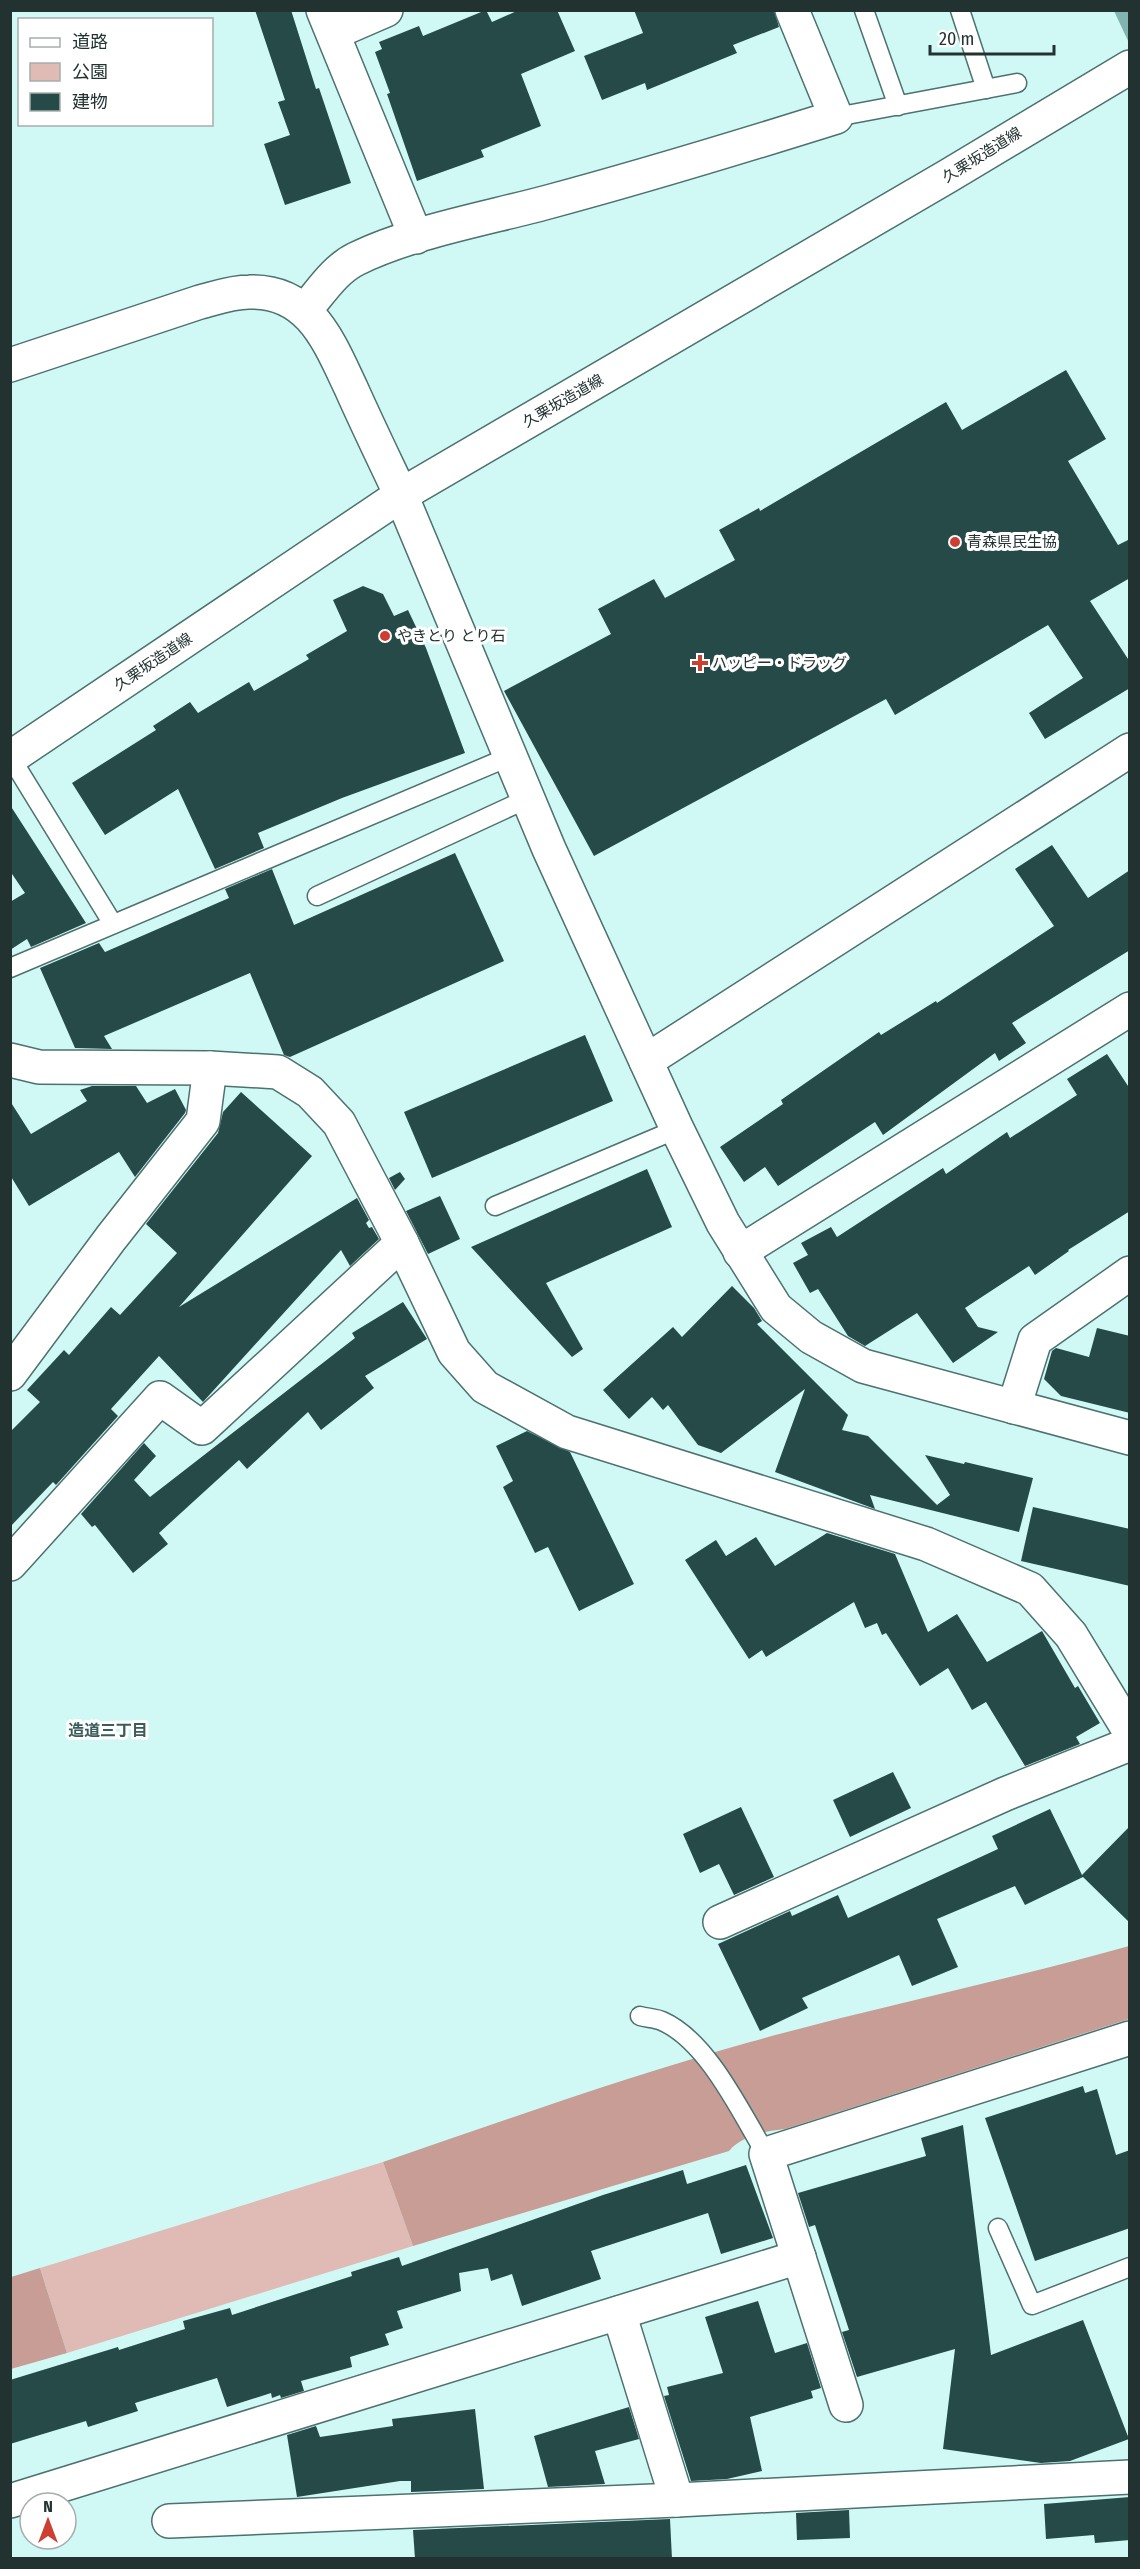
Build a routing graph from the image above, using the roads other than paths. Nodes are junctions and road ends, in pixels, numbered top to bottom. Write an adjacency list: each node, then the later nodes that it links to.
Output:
1 (386, 10): 5 (street)
2 (792, 10): 10 (street)
3 (864, 10): 9 (lane)
4 (960, 10): 8 (lane)
5 (328, 22): 11 (street)
6 (1129, 67): 14 (street, 久栗坂造道線)
7 (1017, 83): 8 (lane)
8 (986, 89): 9 (lane)
9 (897, 106): 10 (lane)
10 (836, 117): 11 (street)
11 (416, 237): 12 (street)
12 (305, 310): 13 (street); 14 (street)
13 (10, 365)
14 (401, 495): 16 (street); 17 (street, 久栗坂造道線)
15 (1130, 750): 24 (street)
16 (511, 756): 18 (street); 20 (lane)
17 (10, 758): 20 (lane)
18 (529, 798): 19 (lane); 24 (street)
19 (317, 896)
20 (113, 924): 21 (lane)
21 (10, 968)
22 (1126, 1021): 29 (street)
23 (10, 1060): 25 (street)
24 (646, 1061): 26 (street)
25 (210, 1068): 28 (street); 31 (street)
26 (677, 1129): 27 (lane); 29 (street)
27 (495, 1206)
28 (402, 1243): 34 (street); 35 (street)
29 (740, 1252): 32 (street)
30 (1130, 1273): 32 (street)
31 (10, 1374)
32 (1014, 1407): 33 (street)
33 (1130, 1438)
34 (10, 1564)
35 (1130, 1732)
36 (1130, 1744): 37 (street)
37 (720, 1922)
38 (640, 2016): 40 (lane)
39 (1130, 2038): 40 (street)
40 (766, 2154): 42 (street)
41 (998, 2228): 43 (lane)
42 (799, 2257): 44 (street); 45 (street)
43 (1130, 2267)
44 (619, 2313): 47 (street); 48 (street)
45 (846, 2405)
46 (1130, 2476): 47 (street)
47 (677, 2499): 49 (street)
48 (10, 2501)
49 (169, 2521)

